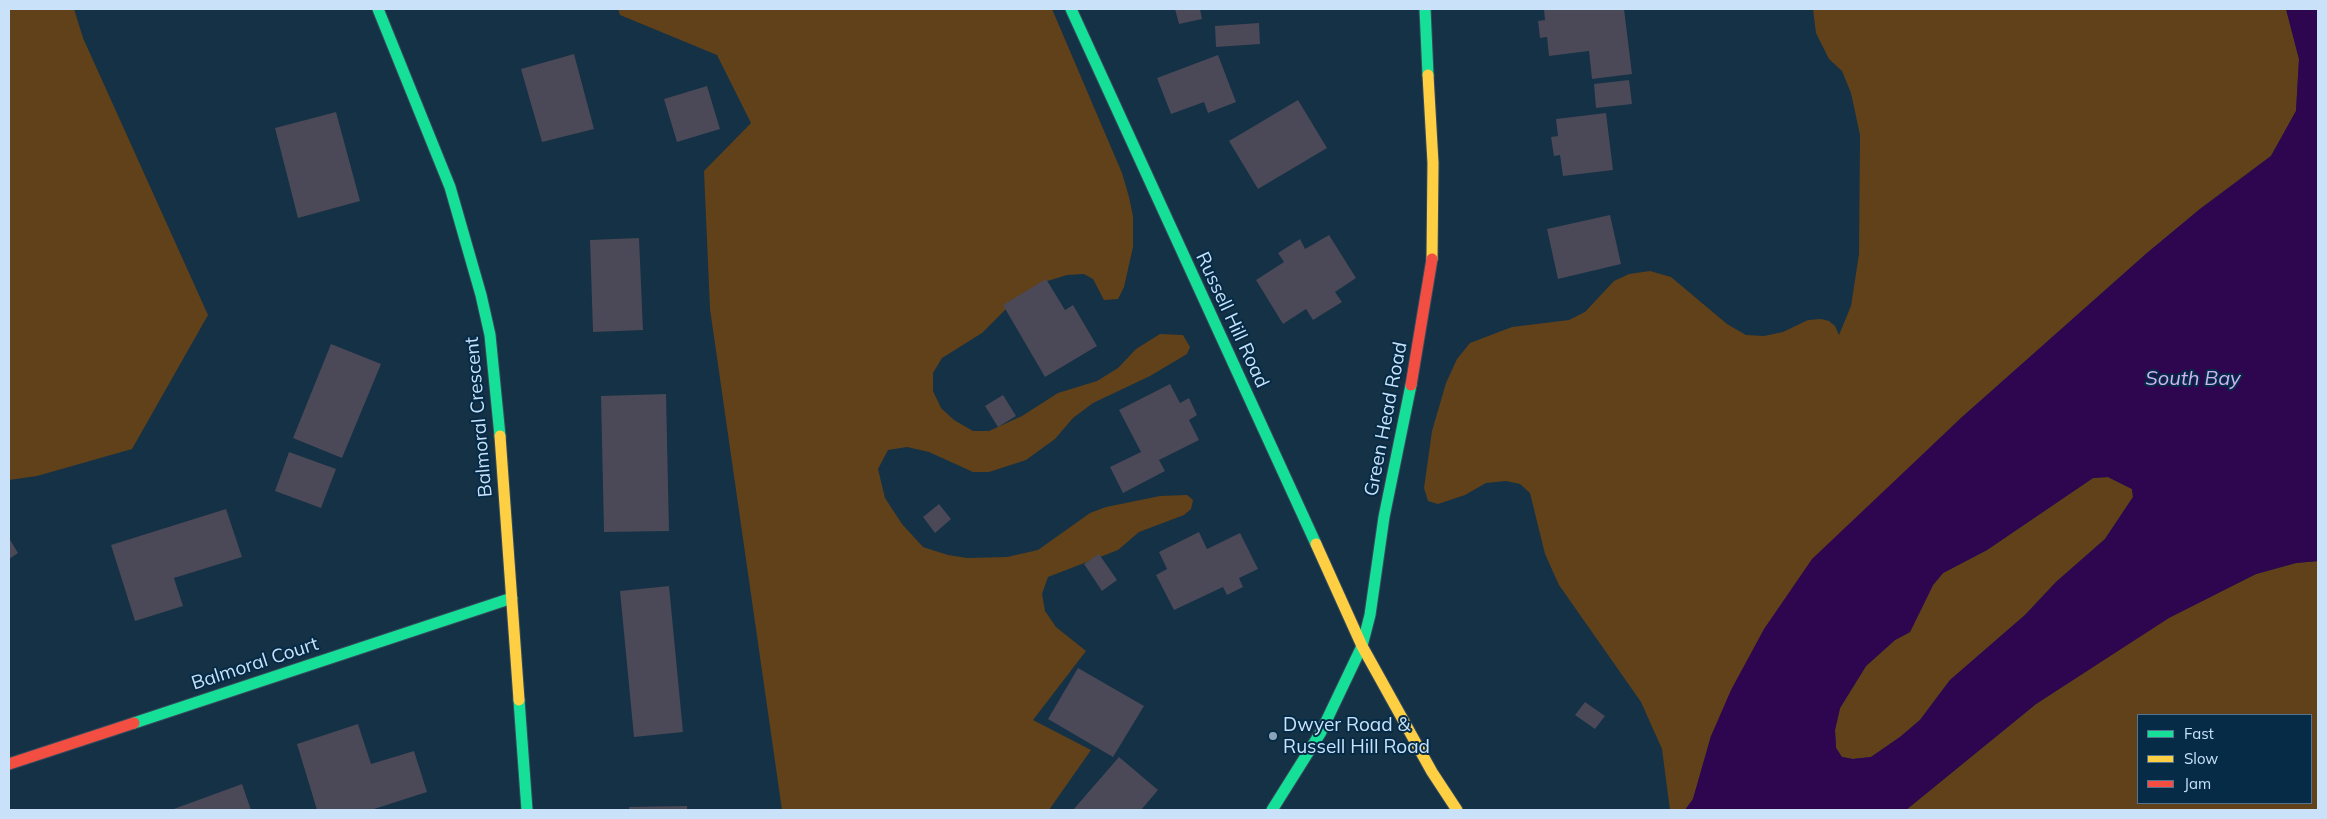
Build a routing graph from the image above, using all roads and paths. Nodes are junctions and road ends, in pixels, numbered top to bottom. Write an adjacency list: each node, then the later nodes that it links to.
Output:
1 (378, 9): 4 (street, Balmoral Crescent)
2 (1071, 9): 5 (street, Russell Hill Road)
3 (1425, 9): 5 (street, Green Head Road)
4 (512, 598): 6 (street, Balmoral Court); 7 (street, Balmoral Crescent)
5 (1362, 646): 8 (street, Green Head Road); 9 (street)
6 (9, 764)
7 (527, 810)
8 (1272, 810)
9 (1457, 810)

